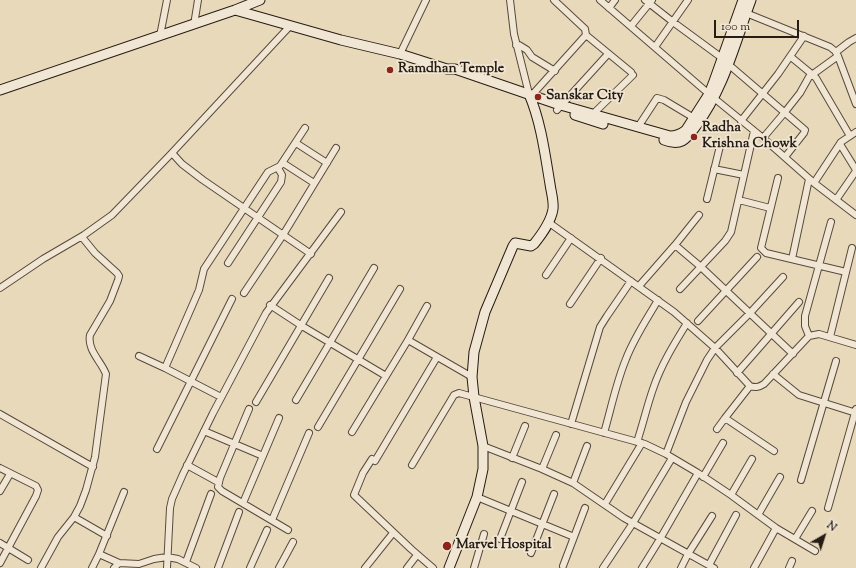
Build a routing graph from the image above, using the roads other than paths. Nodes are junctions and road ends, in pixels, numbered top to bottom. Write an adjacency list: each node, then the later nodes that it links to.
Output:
1 (167, 0): 21 (street)
2 (198, 0): 17 (street)
3 (260, 0): 14 (street)
4 (426, 0): 26 (street)
5 (510, 0): 24 (street)
6 (554, 0): 20 (street)
7 (600, 0): 13 (street)
8 (615, 0): 13 (street)
9 (688, 0): 16 (street)
10 (743, 0): 30 (street)
11 (751, 0): 15 (street)
12 (649, 1): 16 (street); 19 (street)
13 (609, 8): 19 (street)
14 (235, 10): 17 (street); 18 (street)
15 (746, 13): 22 (street); 30 (street)
16 (672, 22): 25 (street); 30 (street)
17 (194, 24): 21 (street)
18 (290, 26): 26 (street); 53 (street)
19 (631, 26): 25 (street)
20 (586, 35): 27 (street); 31 (street)
21 (160, 36): 33 (street)
22 (804, 36): 28 (street); 29 (street)
23 (856, 38): 28 (street)
24 (516, 45): 31 (street); 36 (street)
25 (655, 47): 35 (street)
26 (400, 54): 36 (street)
27 (608, 54): 38 (street); 40 (street)
28 (837, 54): 32 (street); 37 (street)
29 (791, 58): 32 (street); 34 (street)
30 (725, 61): 34 (street); 35 (street)
31 (555, 71): 36 (street)
32 (813, 75): 39 (street); 47 (street)
33 (0, 90)
34 (763, 94): 39 (street); 42 (street)
35 (711, 96): 38 (street); 41 (street); 42 (street)
36 (531, 97): 38 (street); 73 (street)
37 (856, 104)
38 (559, 107): 40 (street)
39 (785, 112): 48 (street); 54 (street)
40 (593, 114): 43 (street)
41 (694, 118): 43 (street); 43 (street)
42 (741, 121): 45 (street)
43 (638, 127)
44 (305, 128): 49 (street)
45 (754, 131): 48 (street); 60 (street)
46 (856, 132): 47 (street)
47 (850, 136): 50 (street)
48 (763, 138): 54 (street)
49 (296, 143): 55 (street); 56 (street)
50 (840, 144): 59 (street); 62 (street)
51 (720, 146): 58 (street)
52 (336, 148): 56 (street)
53 (172, 153): 67 (street); 76 (street)
54 (785, 157): 62 (street)
55 (283, 163): 57 (street); 63 (street)
56 (327, 163): 63 (street)
57 (278, 168): 67 (street); 72 (street)
58 (714, 169): 60 (street); 64 (street)
59 (856, 170): 66 (street)
60 (744, 176): 65 (street)
61 (778, 178): 68 (street)
62 (812, 181): 66 (street); 83 (street)
63 (314, 183): 75 (street)
64 (707, 199)
65 (739, 200): 68 (street); 86 (street)
66 (836, 200): 71 (street)
67 (243, 208): 72 (street); 121 (street)
68 (770, 208): 83 (street)
69 (341, 212): 80 (street)
70 (699, 215): 78 (street)
71 (856, 216)
72 (258, 218): 75 (street); 84 (street)
73 (548, 222): 77 (street); 125 (street)
74 (831, 222): 85 (street)
75 (283, 234): 80 (street); 98 (street)
76 (82, 236): 94 (street); 161 (street)
77 (571, 238): 82 (street); 89 (street)
78 (675, 245): 86 (street); 93 (street)
79 (852, 248): 88 (street)
80 (311, 254): 103 (street)
81 (757, 257): 97 (street)
82 (600, 258): 92 (street); 102 (street)
83 (792, 259): 85 (street)
84 (228, 263)
85 (819, 266): 88 (street); 110 (street)
86 (701, 267): 96 (street); 97 (street)
87 (374, 268): 113 (street)
88 (846, 272): 111 (street)
89 (546, 275)
90 (783, 277): 105 (street)
91 (329, 278): 108 (street)
92 (631, 281): 93 (street); 138 (street)
93 (639, 286): 100 (street)
94 (0, 288)
95 (400, 289): 119 (street)
96 (680, 289)
97 (726, 291): 105 (street); 106 (street)
98 (244, 293)
99 (232, 298): 126 (street)
100 (658, 300): 107 (street); 145 (street)
101 (799, 302): 109 (street)
102 (570, 304)
103 (270, 305): 108 (street); 128 (street)
104 (427, 306): 112 (street)
105 (750, 314): 109 (street); 115 (street)
106 (698, 321)
107 (687, 323): 115 (street); 147 (street)
108 (302, 326): 113 (street); 131 (street)
109 (772, 333): 116 (street); 122 (street)
110 (809, 336): 111 (street); 116 (street)
111 (830, 338): 114 (street)
112 (408, 340): 118 (street); 124 (street)
113 (330, 343): 119 (street); 130 (street)
114 (856, 345)
115 (715, 348): 122 (street); 154 (street)
116 (793, 354): 123 (street)
117 (139, 356): 121 (street)
118 (437, 356): 125 (street); 194 (street)
119 (358, 360): 124 (street); 140 (street)
120 (836, 361): 132 (street)
121 (166, 368): 126 (street)
122 (737, 373): 127 (street)
123 (774, 374): 127 (street); 132 (street)
124 (386, 376): 143 (street)
125 (472, 377): 129 (street)
126 (192, 381): 128 (street); 152 (street)
127 (750, 386): 137 (street)
128 (221, 397): 142 (street)
129 (474, 397): 138 (street); 150 (street); 160 (street)
130 (296, 400)
131 (256, 402)
132 (824, 404): 134 (street); 167 (street)
133 (249, 409): 149 (street)
134 (856, 412): 180 (street)
135 (0, 414): 161 (street)
136 (279, 418): 155 (street)
137 (726, 418): 141 (street); 153 (street)
138 (571, 424): 145 (street)
139 (526, 426): 156 (street)
140 (318, 428)
141 (717, 429)
142 (204, 431): 149 (street); 159 (street)
143 (352, 432)
144 (309, 433): 188 (street)
145 (604, 433): 147 (street)
146 (556, 435): 163 (street)
147 (640, 443): 154 (street); 178 (street)
148 (723, 443): 165 (street)
149 (235, 444): 155 (street); 168 (street)
150 (483, 446): 156 (street); 176 (street)
151 (587, 446): 170 (street)
152 (157, 449)
153 (774, 451)
154 (666, 454): 157 (street)
155 (263, 456): 177 (street)
156 (512, 458): 163 (street)
157 (672, 458): 165 (street); 189 (street)
158 (752, 459): 175 (street)
159 (187, 465): 168 (street); 209 (street)
160 (412, 465)
161 (93, 466): 187 (street)
162 (0, 468): 164 (street)
163 (542, 469): 170 (street)
164 (10, 474): 171 (street); 203 (street)
165 (700, 475): 175 (street); 199 (street)
166 (780, 477): 185 (street)
167 (801, 480)
168 (218, 482): 177 (street)
169 (522, 482): 183 (street)
170 (573, 483): 178 (street)
171 (0, 491)
172 (124, 492): 196 (street)
173 (212, 494): 212 (street)
174 (554, 494): 190 (street)
175 (731, 495): 185 (street)
176 (477, 498): 183 (street); 228 (street)
177 (243, 503): 188 (street)
178 (605, 504): 189 (street)
179 (585, 508): 197 (street)
180 (828, 508)
181 (812, 511): 200 (street)
182 (239, 512): 222 (street)
183 (510, 512): 190 (street); 198 (street)
184 (736, 515): 216 (street)
185 (758, 515): 191 (street)
186 (712, 516): 207 (street)
187 (74, 517): 196 (street); 217 (street)
188 (272, 520): 193 (street)
189 (633, 523): 199 (street); 230 (street)
190 (543, 524): 197 (street); 205 (street)
191 (776, 528): 200 (street); 233 (street)
192 (267, 530): 223 (street)
193 (288, 530)
194 (393, 533): 208 (street); 225 (street)
195 (484, 534): 229 (street)
196 (107, 536): 206 (street)
197 (574, 537): 215 (street)
198 (500, 539)
199 (660, 539): 207 (street); 231 (street)
200 (795, 539): 204 (street)
201 (293, 542): 224 (street)
202 (0, 544): 203 (street)
203 (8, 547): 210 (street); 213 (street)
204 (815, 551)
205 (531, 553)
206 (99, 554): 214 (street); 218 (street)
207 (688, 554): 216 (street); 232 (street)
208 (417, 555): 226 (street); 227 (street)
209 (167, 557): 212 (street); 214 (street); 220 (street)
210 (28, 560)
211 (792, 561): 234 (street)
212 (186, 562): 221 (street)
213 (0, 563)
214 (119, 563): 219 (street)
215 (563, 566)
216 (712, 567)
217 (42, 568)
218 (92, 568)
219 (114, 568)
220 (166, 568)
221 (196, 568)
222 (218, 568)
223 (250, 568)
224 (279, 568)
225 (365, 568)
226 (407, 568)
227 (433, 568)
228 (449, 568)
229 (474, 568)
230 (604, 568)
231 (642, 568)
232 (681, 568)
233 (754, 568)
234 (789, 568)

